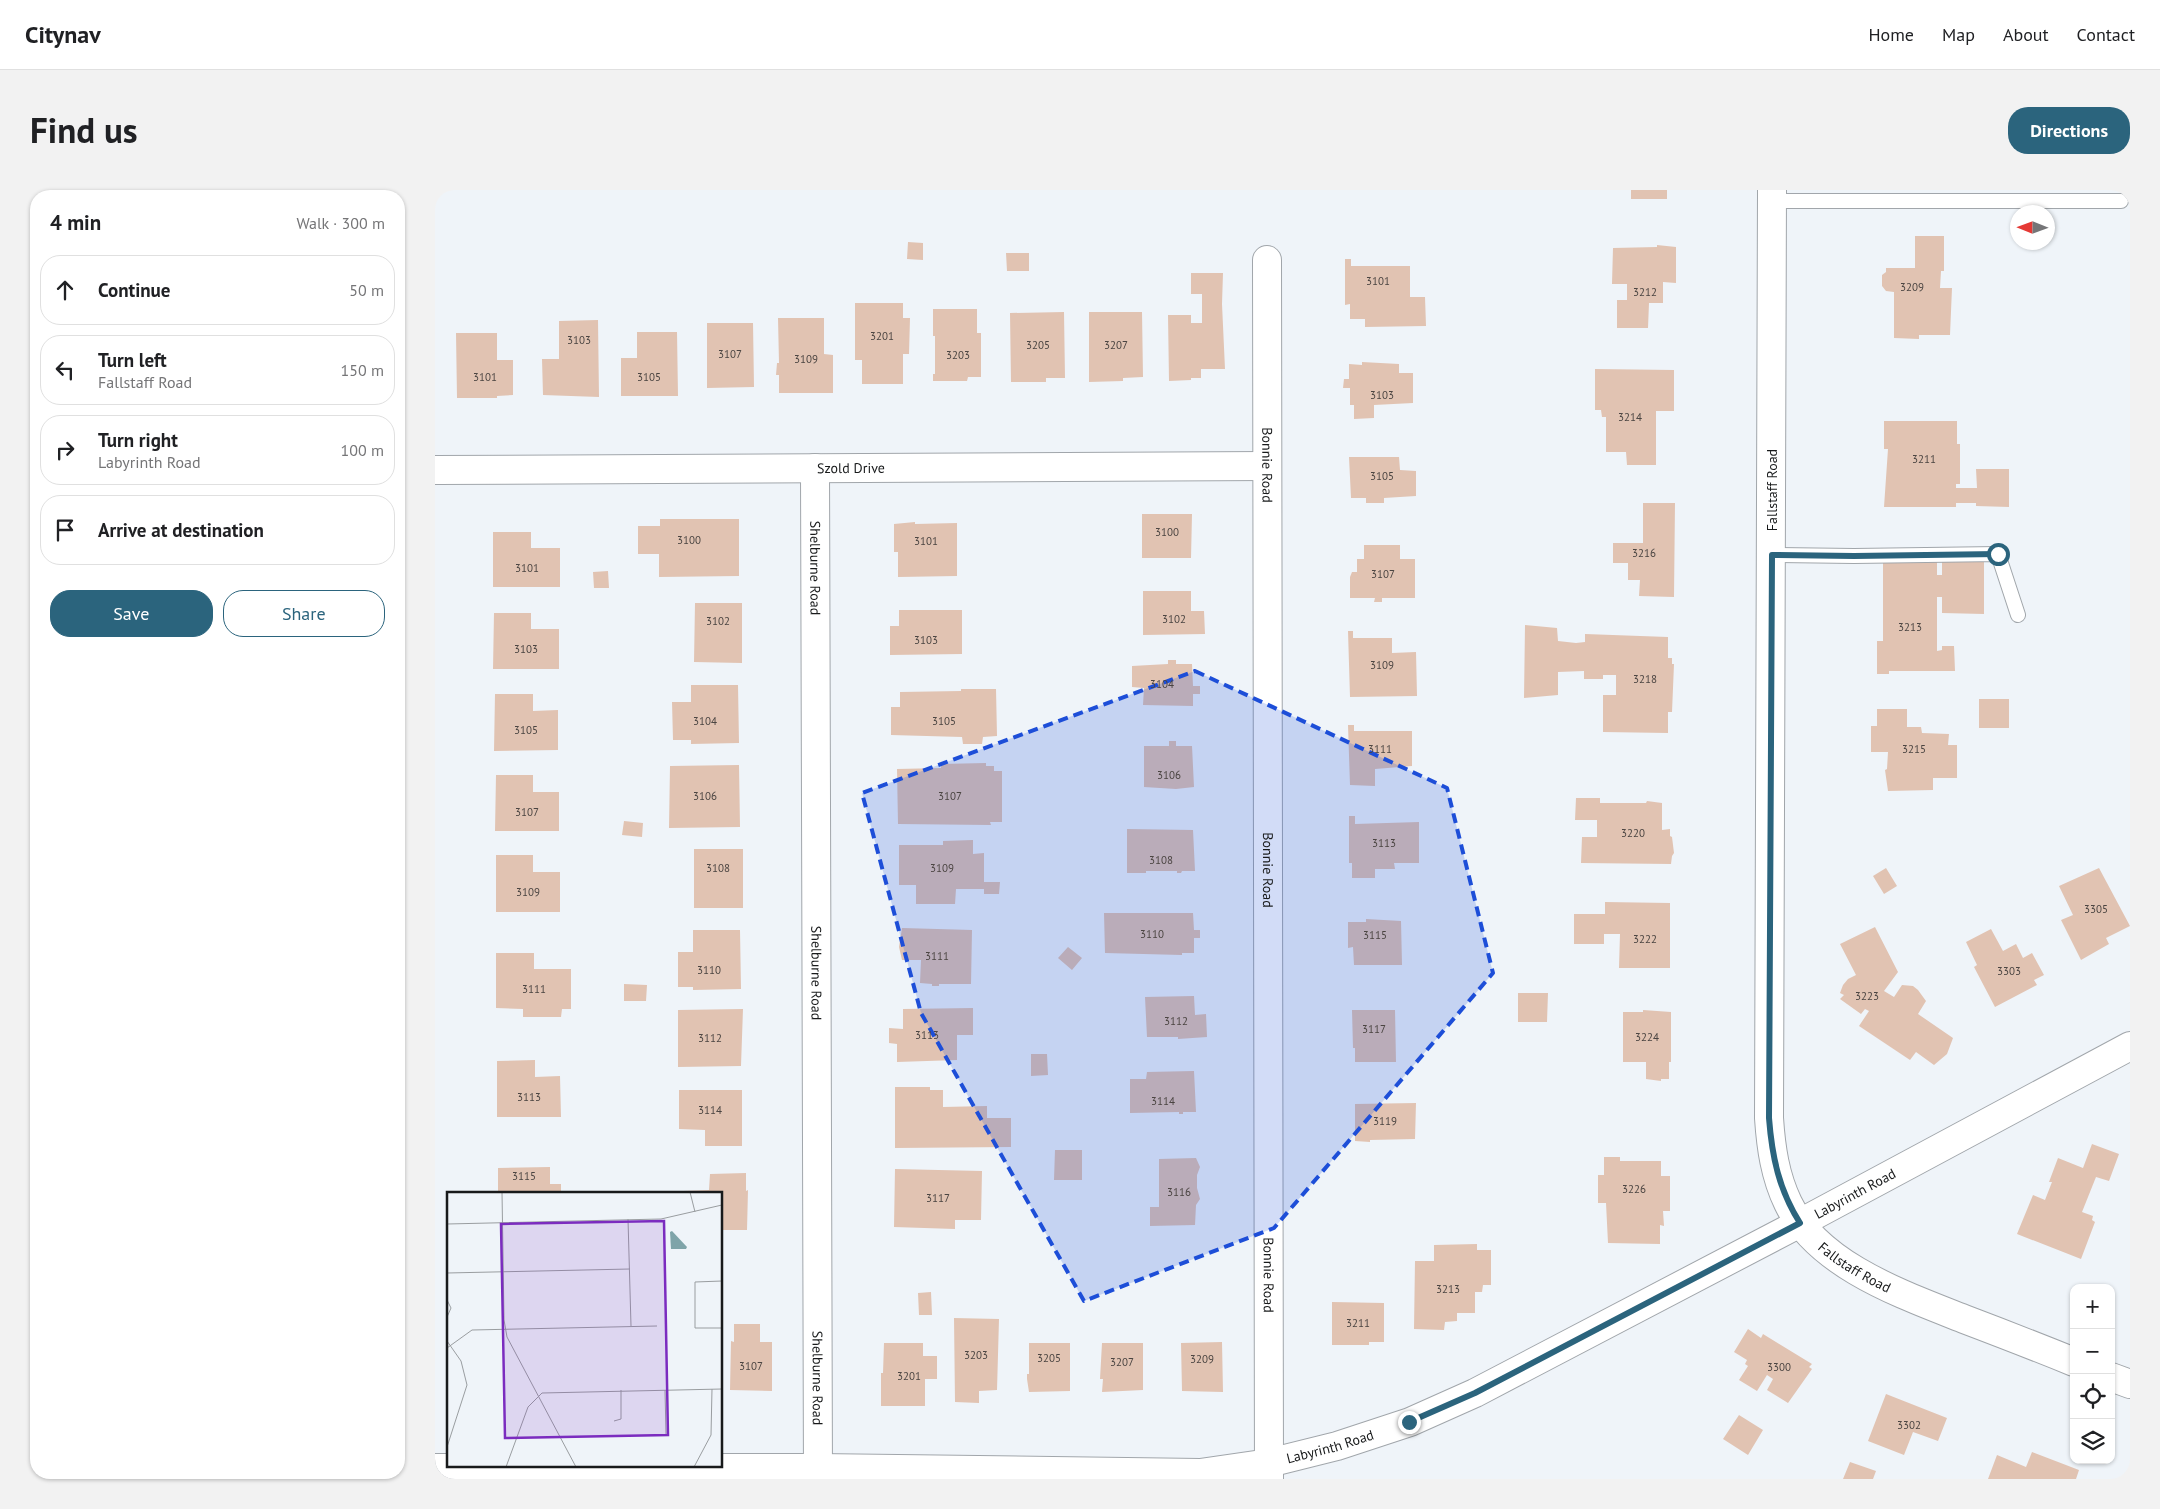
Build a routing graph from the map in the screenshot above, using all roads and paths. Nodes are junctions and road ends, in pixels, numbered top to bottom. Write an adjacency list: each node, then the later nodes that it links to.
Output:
1 (1772, 196): 2 (lane); 7 (street, Fallstaff Road)
2 (2121, 201)
3 (1267, 260): 4 (street, Bonnie Road)
4 (1267, 466): 5 (street, Szold Drive); 15 (street, Bonnie Road)
5 (815, 468): 6 (street, Szold Drive); 16 (street, Shelburne Road)
6 (435, 470)
7 (1772, 555): 8 (lane); 10 (street, Fallstaff Road)
8 (2018, 615)
9 (2130, 1046): 10 (street, Labyrinth Road)
10 (1800, 1223): 11 (street, Fallstaff Road); 15 (street, Labyrinth Road)
11 (2070, 1360)
12 (2115, 1378): 13 (street)
13 (2130, 1384)
14 (435, 1468): 16 (street, Labyrinth Road)
15 (1269, 1471): 16 (street, Labyrinth Road)
16 (818, 1474)

